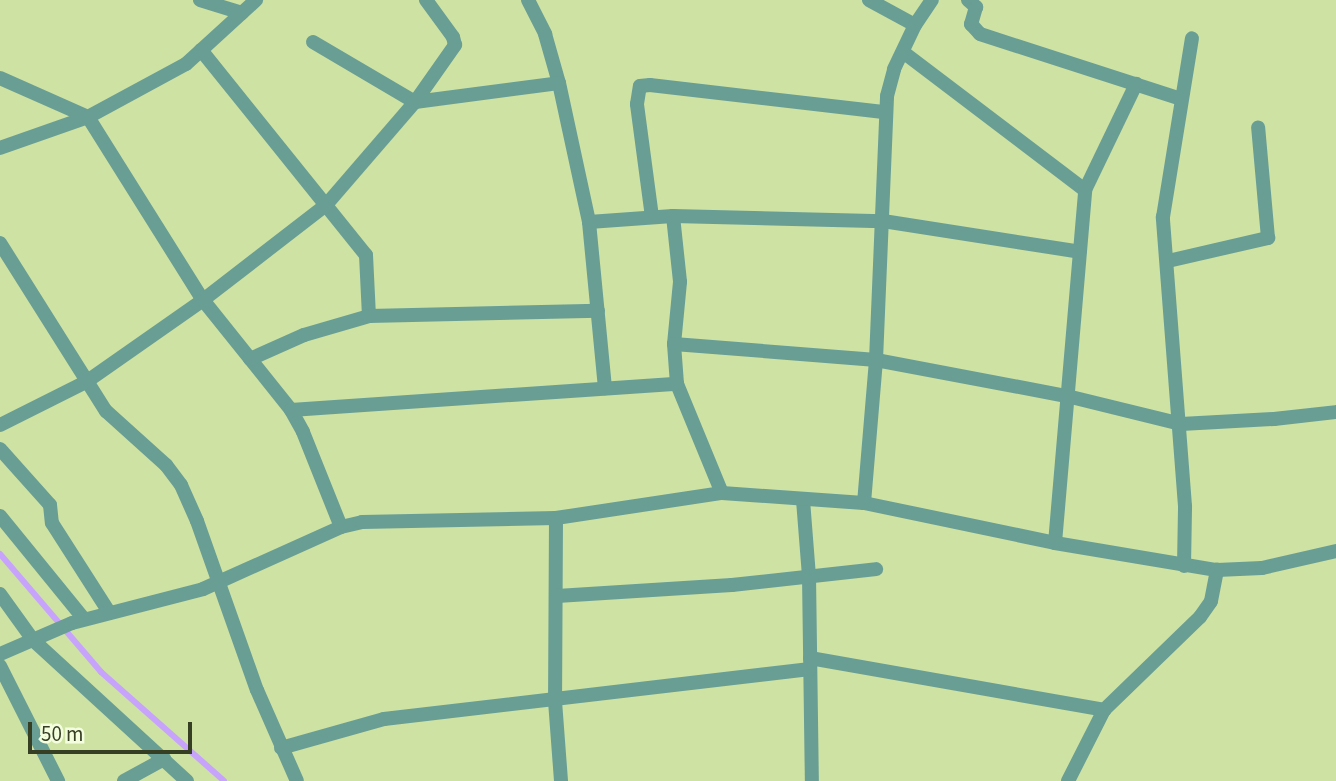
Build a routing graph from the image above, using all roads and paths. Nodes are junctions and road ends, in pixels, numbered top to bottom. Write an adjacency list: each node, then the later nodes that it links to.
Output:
1 (200, 0): 8 (street)
2 (257, 0): 8 (street)
3 (426, 0): 18 (street)
4 (528, 0): 15 (street)
5 (870, 0): 9 (street)
6 (932, 0): 9 (street)
7 (968, 0): 16 (street)
8 (242, 13): 12 (street)
9 (915, 25): 13 (street)
10 (1192, 38): 17 (street)
11 (313, 42): 18 (street)
12 (201, 50): 20 (street); 24 (street)
13 (902, 52): 19 (street); 23 (street)
14 (0, 78): 20 (street)
15 (559, 83): 18 (street); 27 (street)
16 (1136, 85): 17 (street); 23 (street)
17 (1181, 99): 31 (street)
18 (415, 102): 24 (street)
19 (886, 113): 26 (street); 28 (street)
20 (88, 117): 22 (street); 32 (street)
21 (1258, 127): 31 (street)
22 (0, 148)
23 (1085, 190): 30 (street)
24 (326, 205): 32 (street); 34 (street)
25 (673, 216): 26 (street); 28 (street); 35 (street)
26 (652, 217): 27 (street)
27 (589, 222): 33 (street)
28 (883, 222): 30 (street); 37 (street)
29 (0, 243): 38 (street)
30 (1080, 252): 41 (street)
31 (1168, 261): 44 (street)
32 (203, 300): 36 (street); 38 (street)
33 (598, 311): 34 (street); 40 (street)
34 (369, 316): 36 (street)
35 (674, 344): 37 (street); 39 (street)
36 (250, 359): 42 (street)
37 (876, 360): 41 (street); 49 (street)
38 (86, 382): 45 (street); 59 (street)
39 (677, 384): 40 (street); 47 (street)
40 (605, 388): 42 (street)
41 (1068, 397): 44 (street); 53 (street)
42 (290, 410): 52 (street)
43 (1336, 412): 44 (street)
44 (1181, 424): 55 (street)
45 (0, 425)
46 (0, 449): 62 (street)
47 (722, 493): 48 (street); 51 (street)
48 (803, 500): 49 (street); 58 (street)
49 (864, 503): 53 (street)
50 (0, 516): 63 (street)
51 (556, 518): 52 (street); 61 (street)
52 (341, 527): 59 (street)
53 (1055, 543): 55 (street)
54 (1336, 551): 57 (street)
55 (1184, 566): 57 (street)
56 (876, 569): 58 (street)
57 (1217, 570): 69 (street)
58 (809, 576): 61 (street); 66 (street)
59 (217, 582): 62 (street); 70 (street)
60 (0, 594): 64 (street)
61 (557, 596): 68 (street)
62 (109, 612): 63 (street)
63 (78, 621): 64 (street)
64 (33, 640): 65 (street); 71 (street)
65 (0, 654)
66 (810, 663): 68 (street); 69 (street); 77 (street)
67 (0, 666): 72 (street)
68 (555, 701): 70 (street); 76 (street)
69 (1104, 710): 78 (street)
70 (281, 748): 75 (street)
71 (164, 759): 73 (street); 74 (street)
72 (58, 781)
73 (124, 781)
74 (187, 781)
75 (297, 781)
76 (561, 781)
77 (812, 781)
78 (1068, 781)

